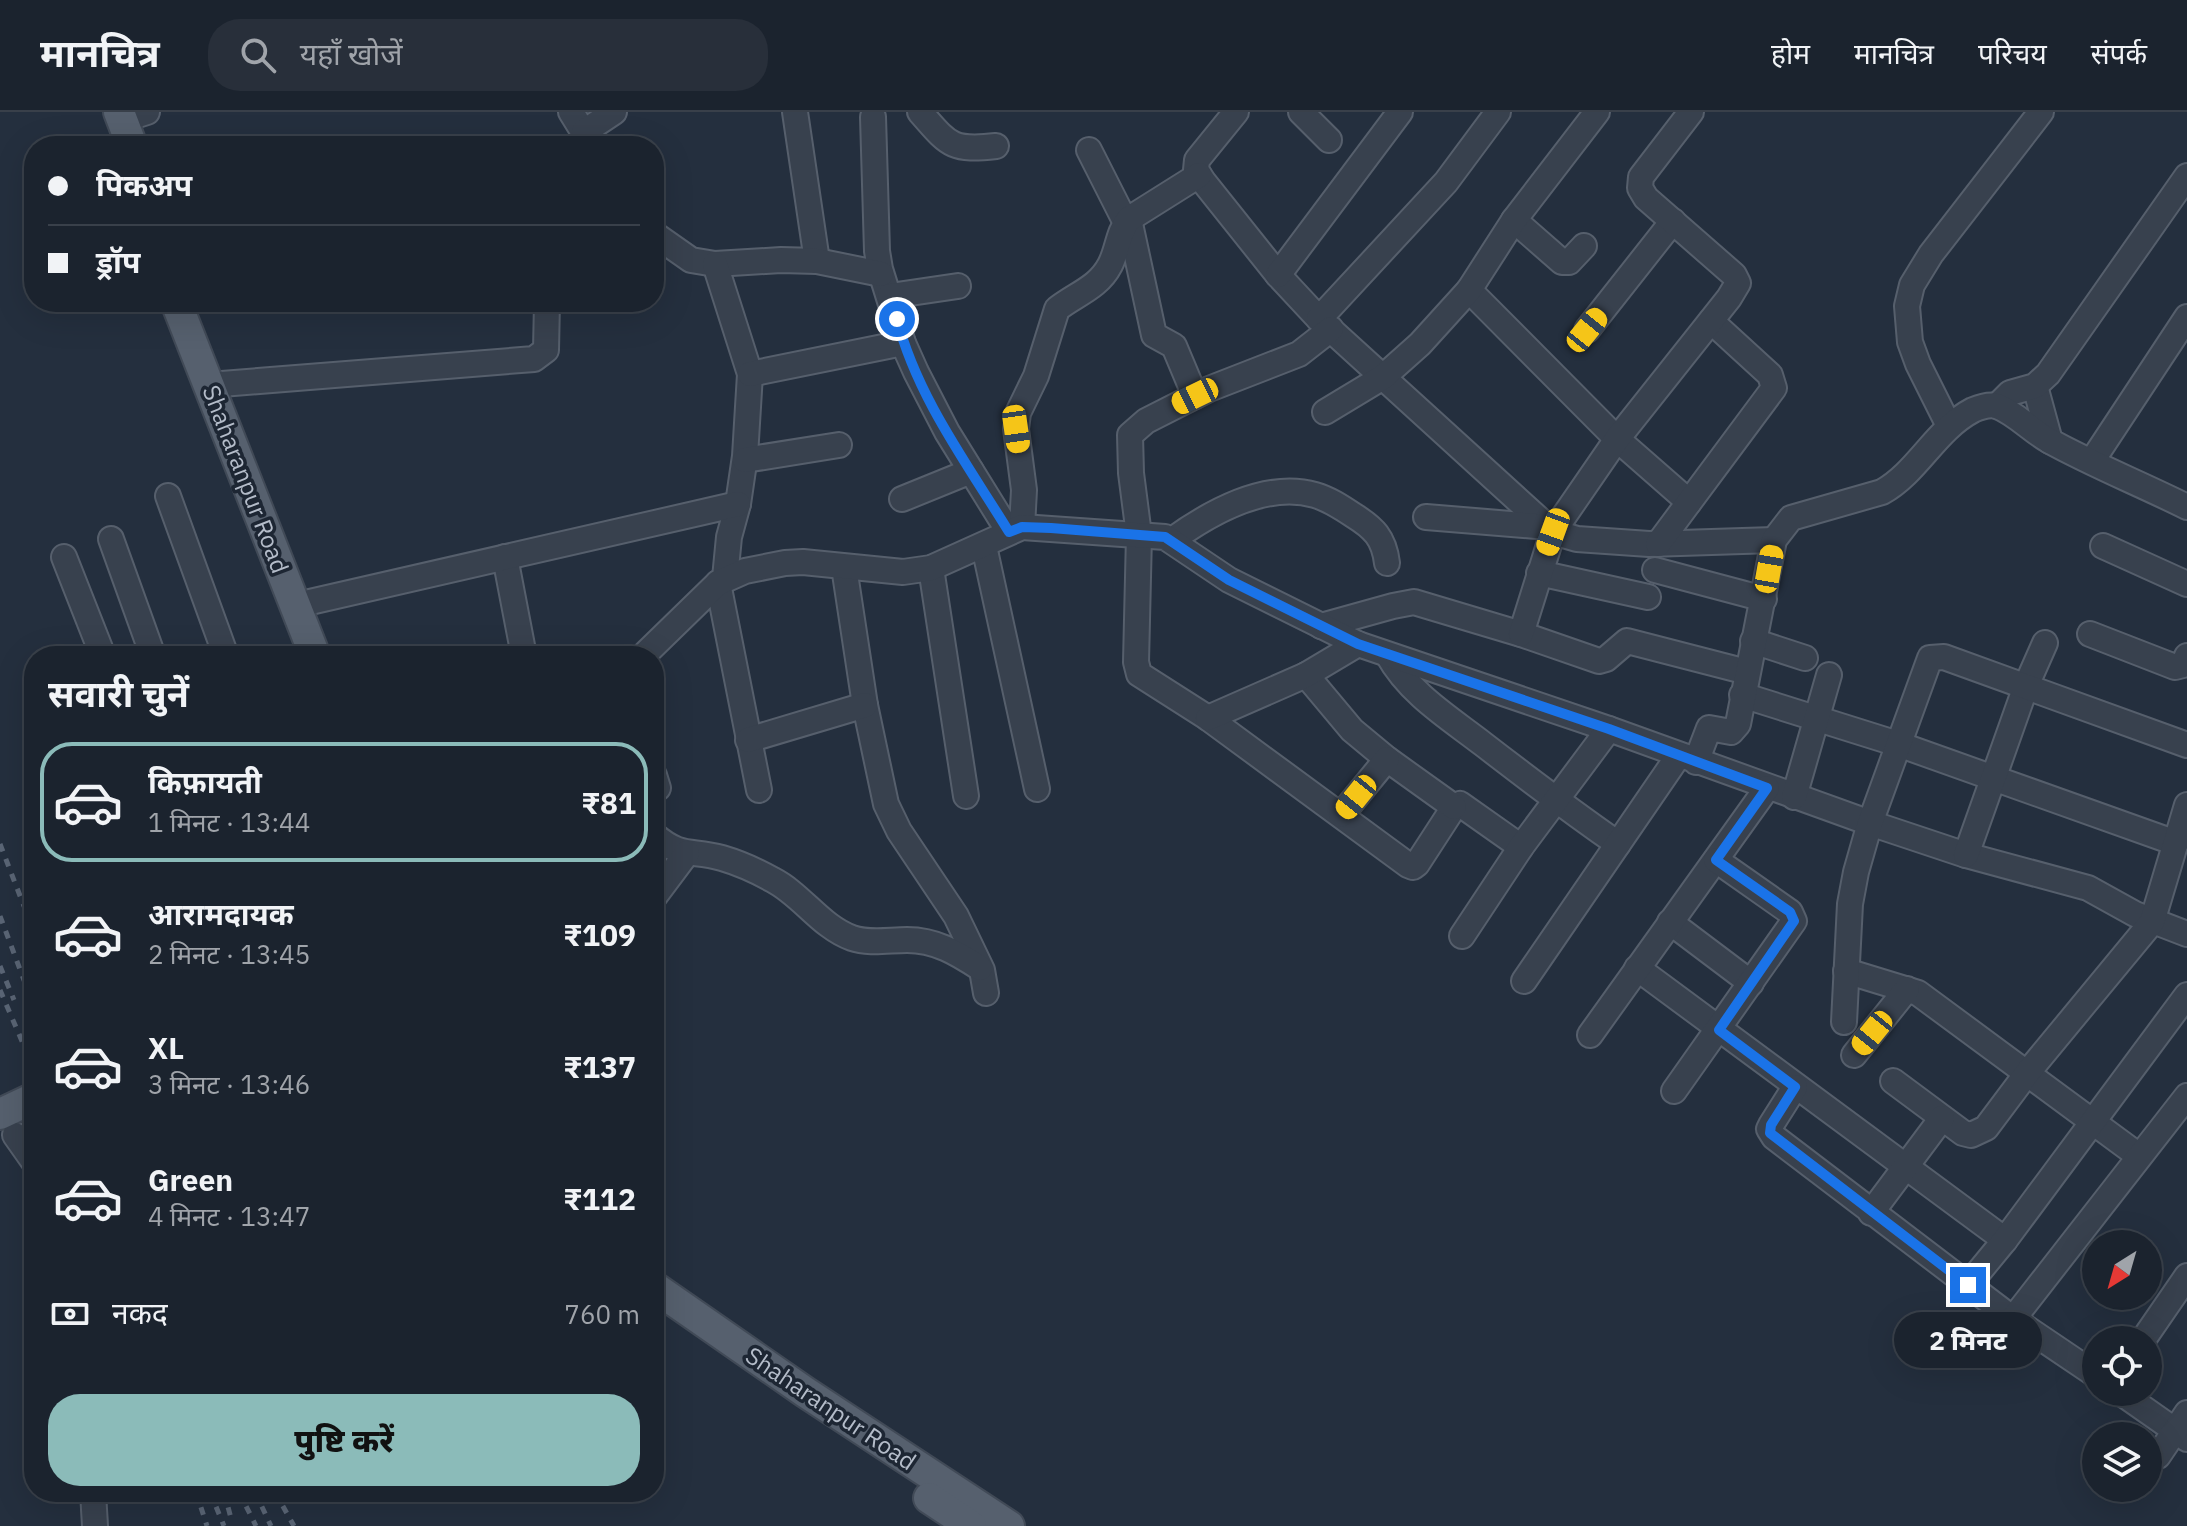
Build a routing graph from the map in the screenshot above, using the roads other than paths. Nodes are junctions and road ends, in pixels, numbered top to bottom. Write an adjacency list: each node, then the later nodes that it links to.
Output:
1 (614, 112): 12 (street)
2 (795, 112): 23 (street)
3 (920, 112): 14 (street)
4 (1236, 112): 16 (street)
5 (1301, 112): 13 (street)
6 (1400, 112): 25 (street)
7 (1498, 112): 34 (street)
8 (1597, 112): 18 (street)
9 (1691, 112): 20 (street)
10 (2041, 112): 44 (street)
11 (873, 117): 26 (street)
12 (582, 130)
13 (1329, 140)
14 (996, 146)
15 (1089, 150): 19 (street)
16 (1199, 175): 19 (street); 25 (street)
17 (2187, 176): 40 (street)
18 (1514, 220): 22 (street); 28 (street)
19 (1127, 221): 41 (street); 58 (street)
20 (1673, 221): 33 (street); 35 (street)
21 (664, 241): 24 (street)
22 (1584, 246)
23 (817, 261): 24 (street); 26 (street)
24 (715, 264): 37 (street)
25 (1278, 275): 34 (street)
26 (886, 285): 27 (street); 36 (street)
27 (958, 286)
28 (1469, 290): 38 (street); 45 (street)
29 (181, 312): 39 (main road, Shaharanpur Road)
30 (196, 312): 39 (main road, Shaharanpur Road)
31 (547, 312): 39 (street)
32 (2187, 317): 49 (street)
33 (1711, 321): 45 (street); 53 (street)
34 (1325, 324): 38 (street); 41 (street)
35 (1587, 330)
36 (903, 343): 37 (street); 50 (street)
37 (750, 374): 48 (street)
38 (1383, 377): 43 (street); 57 (street)
39 (217, 385): 77 (main road, Shaharanpur Road); 87 (main road, Shaharanpur Road)
40 (2035, 386): 42 (street); 46 (street)
41 (1195, 396): 59 (street)
42 (1997, 406): 44 (street); 46 (street)
43 (1325, 412)
44 (1949, 426): 62 (street)
45 (1617, 439): 53 (street); 57 (street)
46 (2050, 441): 49 (street)
47 (839, 445): 48 (street)
48 (745, 460): 54 (street)
49 (2092, 461): 55 (street)
50 (971, 471): 52 (street); 58 (street)
51 (168, 496): 86 (street)
52 (902, 499)
53 (1689, 502): 63 (street)
54 (738, 504): 67 (street); 73 (street)
55 (2187, 507)
56 (1426, 517): 57 (street)
57 (1550, 529): 63 (street); 72 (street)
58 (1016, 530): 59 (street); 64 (street)
59 (1139, 535): 61 (street); 100 (street)
60 (111, 539): 85 (street)
61 (1172, 540): 68 (street); 78 (street)
62 (1774, 540): 63 (street); 76 (street)
63 (1658, 544)
64 (984, 546): 70 (street); 109 (street)
65 (2103, 546): 74 (street)
66 (64, 557): 84 (street)
67 (505, 557): 77 (street); 89 (street)
68 (1387, 563)
69 (844, 567): 70 (street); 73 (street); 98 (street)
70 (931, 568): 111 (street)
71 (1655, 570): 76 (street)
72 (1539, 573): 75 (street); 79 (street)
73 (722, 580): 90 (street); 102 (street)
74 (2187, 584)
75 (1648, 597)
76 (1764, 599): 81 (street)
77 (310, 602): 88 (main road, Shaharanpur Road)
78 (1321, 626): 79 (street); 83 (street)
79 (1521, 634): 96 (street)
80 (2090, 634): 92 (street)
81 (1753, 641): 93 (street); 96 (street)
82 (2045, 643): 97 (street)
83 (1358, 644): 91 (street); 94 (street)
84 (99, 646)
85 (149, 646)
86 (222, 646)
87 (311, 646)
88 (327, 646)
89 (522, 646)
90 (653, 646)
91 (1388, 655): 101 (street); 113 (street)
92 (2187, 656)
93 (1805, 658)
94 (1306, 675): 100 (street); 105 (street)
95 (1829, 675): 99 (street)
96 (1745, 683): 99 (street); 106 (street)
97 (2026, 686): 103 (street); 104 (street); 107 (street)
98 (865, 705): 102 (street); 122 (street)
99 (1818, 717): 103 (street); 112 (street)
100 (1208, 718): 116 (street)
101 (1609, 729): 106 (street); 113 (street)
102 (748, 740): 110 (street)
103 (1898, 744): 107 (street); 117 (street)
104 (2187, 745)
105 (1387, 759): 115 (street); 116 (street)
106 (1687, 759): 108 (street); 120 (street)
107 (1993, 777): 118 (street); 123 (street)
108 (1767, 788): 112 (street); 124 (street)
109 (1037, 789)
110 (759, 790)
111 (966, 796)
112 (1794, 797): 117 (street)
113 (1555, 800): 120 (street); 121 (street)
114 (2187, 805): 118 (street)
115 (1454, 807): 116 (street); 121 (street)
116 (1341, 815)
117 (1870, 823): 123 (street); 131 (street)
118 (2176, 843): 127 (street)
119 (664, 844): 122 (street)
120 (1618, 844): 132 (street)
121 (1521, 847): 129 (street)
122 (687, 853): 125 (street)
123 (1966, 855): 127 (street)
124 (1716, 860): 126 (street); 133 (street)
125 (664, 884)
126 (1670, 922): 130 (street); 133 (street)
127 (2152, 922): 128 (street); 140 (street)
128 (2187, 934)
129 (1462, 936)
130 (1637, 968): 137 (street); 138 (street)
131 (1846, 971): 134 (street); 136 (street)
132 (1524, 981)
133 (1751, 983): 137 (street)
134 (1907, 989): 139 (street); 140 (street)
135 (2187, 995): 147 (street)
136 (1844, 1022)
137 (1719, 1030): 142 (street); 143 (street)
138 (1590, 1035)
139 (1854, 1055)
140 (2028, 1072): 146 (street); 147 (street)
141 (1893, 1081): 146 (street)
142 (1795, 1087): 151 (street); 152 (street)
143 (1674, 1091)
144 (2187, 1096): 150 (street)
145 (24, 1108): 148 (main road)
146 (1942, 1118): 151 (street)
147 (2094, 1121): 150 (street); 153 (street)
148 (8, 1124): 149 (street)
149 (24, 1147)
150 (2139, 1156): 158 (street)
151 (1907, 1167): 152 (street); 153 (street)
152 (1871, 1213): 155 (street)
153 (2005, 1240): 155 (street)
154 (2187, 1276): 159 (street)
155 (1968, 1285): 158 (street)
156 (664, 1294): 167 (main road, Shaharanpur Road)
157 (664, 1319): 166 (main road, Shaharanpur Road)
158 (2013, 1319): 160 (street)
159 (2153, 1326)
160 (2082, 1366)
161 (2145, 1406): 162 (street)
162 (2183, 1427): 163 (street)
163 (2162, 1451)
164 (94, 1502): 165 (street)
165 (95, 1526)
166 (971, 1526)
167 (1009, 1526)

